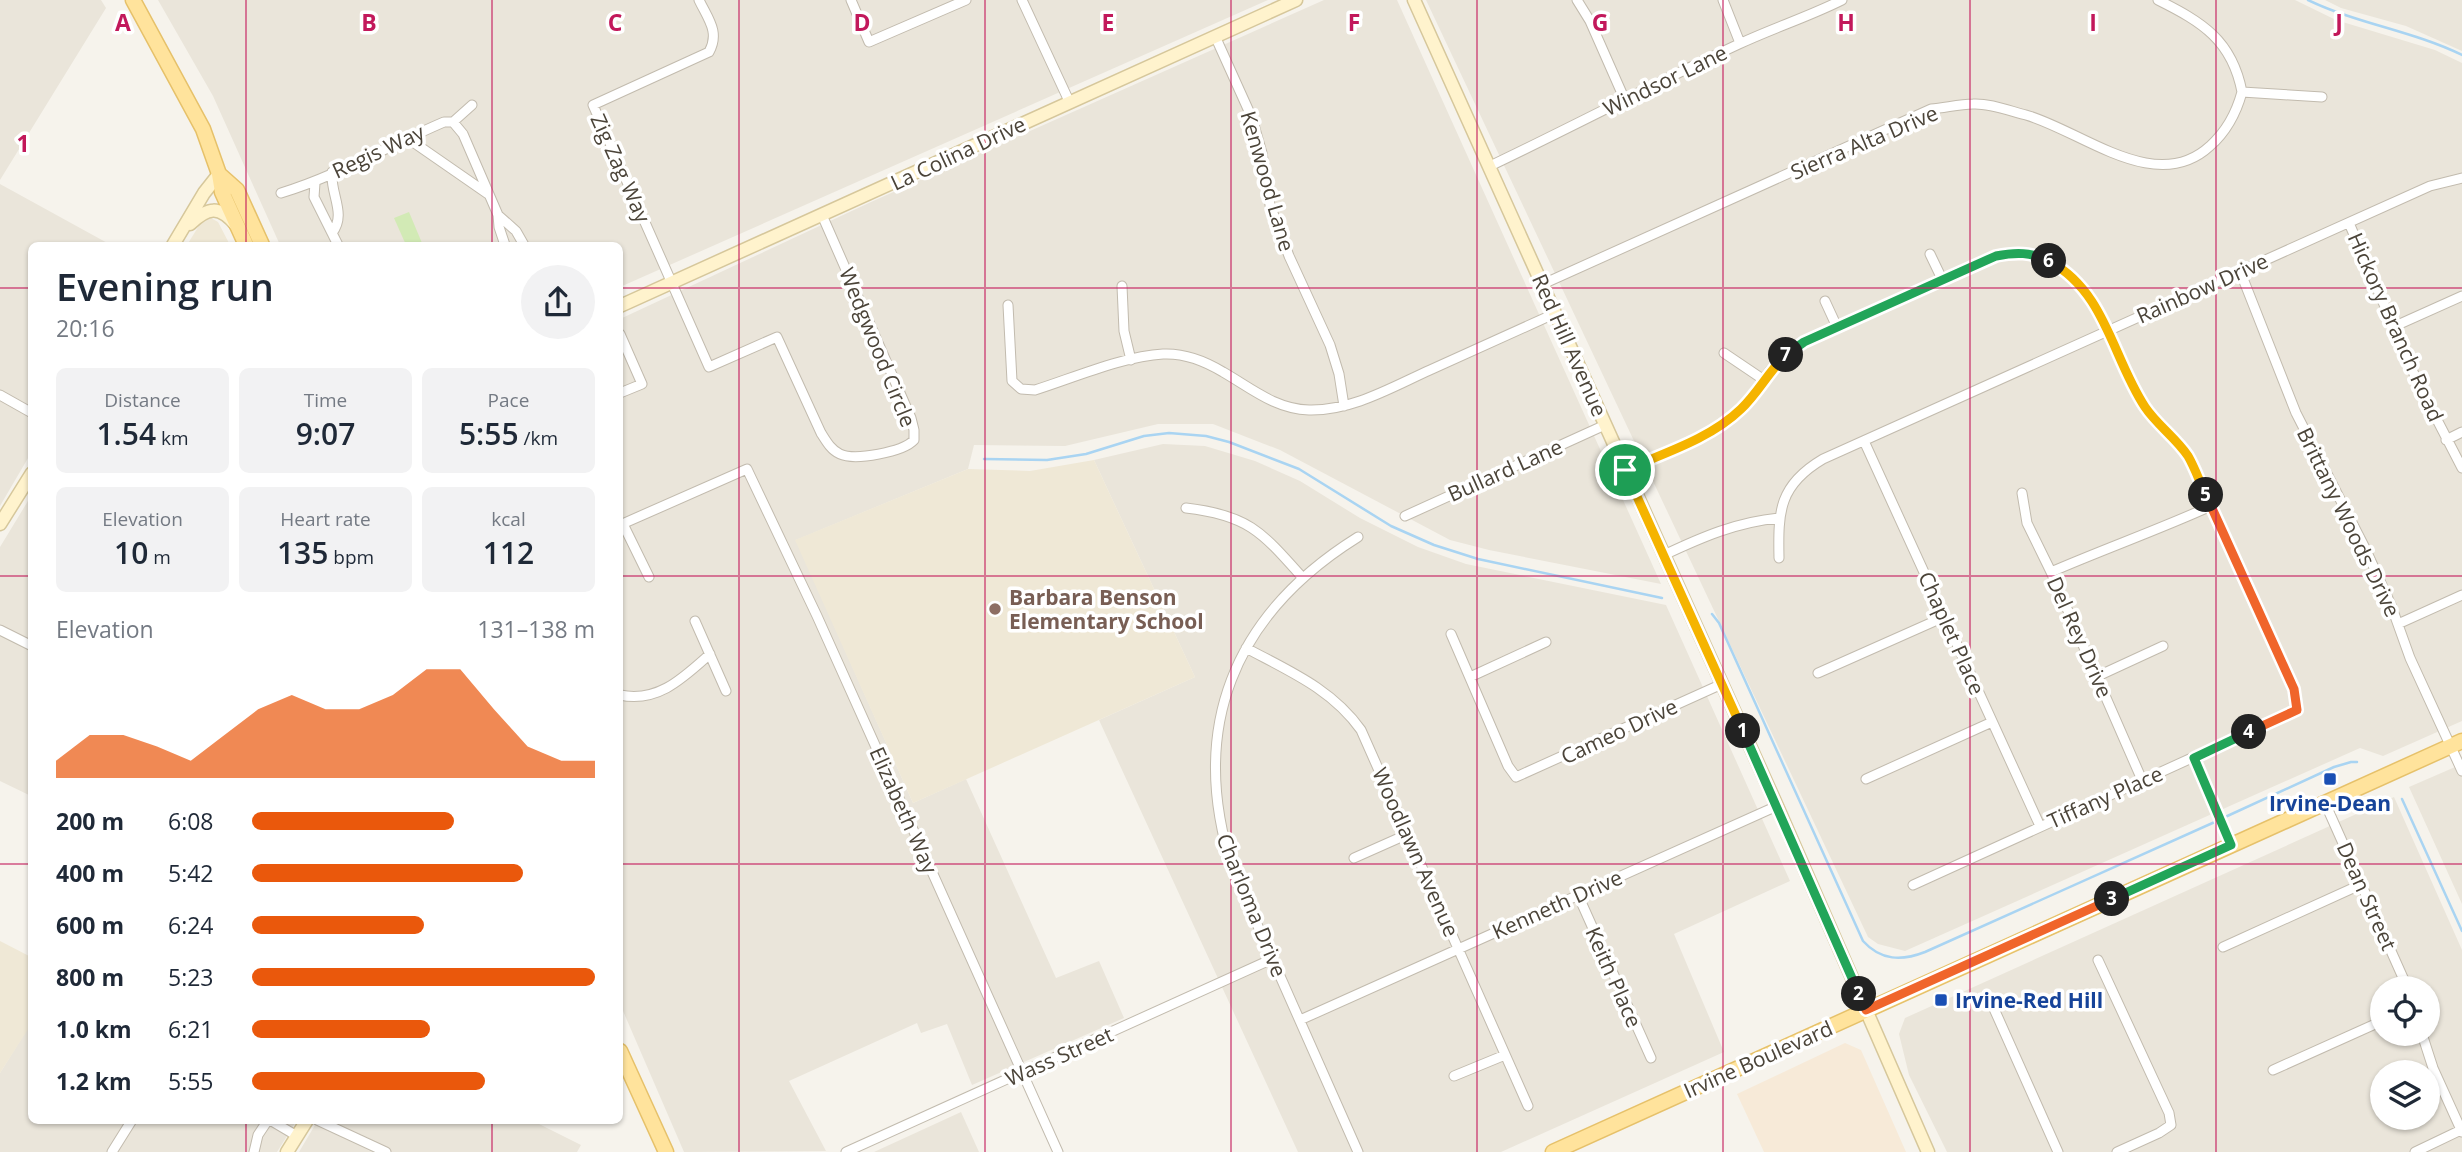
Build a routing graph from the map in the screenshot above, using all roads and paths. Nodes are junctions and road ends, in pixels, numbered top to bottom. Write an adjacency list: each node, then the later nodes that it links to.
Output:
1 (133, 0): 23 (main road)
2 (699, 0): 42 (street, Zig Zag Way)
3 (850, 0): 4 (street)
4 (965, 0)
5 (1022, 0): 17 (street)
6 (1296, 0): 12 (main road, La Colina Drive)
7 (1414, 0): 21 (main road, Red Hill Avenue)
8 (1577, 0): 16 (street)
9 (1723, 0): 13 (street)
10 (1842, 0): 13 (street, Windsor Lane)
11 (2158, 0): 14 (street)
12 (1215, 36): 17 (main road, La Colina Drive); 59 (street, Kenwood Lane)
13 (1740, 43): 16 (street, Windsor Lane)
14 (2242, 92): 15 (street); 43 (street, Sierra Alta Drive)
15 (2322, 97)
16 (1623, 98): 21 (street, Windsor Lane)
17 (1069, 101): 29 (main road, La Colina Drive)
18 (472, 105): 19 (street, Regis Way)
19 (453, 122): 20 (street, Regis Way); 27 (street)
20 (404, 140): 22 (street, Regis Way); 27 (street)
21 (1490, 166): 43 (main road, Red Hill Avenue)
22 (332, 172): 25 (street, Regis Way); 32 (street)
23 (219, 174): 31 (main road); 33 (main road); 35 (main road)
24 (2462, 178): 30 (street, Rainbow Drive)
25 (315, 183): 26 (street, Regis Way); 32 (street)
26 (281, 193)
27 (489, 195): 28 (street)
28 (498, 215): 37 (street); 38 (street)
29 (822, 215): 42 (main road, La Colina Drive); 42 (street, Wedgwood Circle)
30 (2350, 223): 40 (street, Rainbow Drive); 51 (street, Hickory Branch Road)
31 (237, 226): 33 (main road); 34 (main road)
32 (332, 233): 36 (street)
33 (176, 239)
34 (245, 242)
35 (261, 242)
36 (336, 242)
37 (504, 242)
38 (522, 242)
39 (1930, 254): 41 (street)
40 (2240, 271): 52 (street, Rainbow Drive); 85 (street, Brittany Woods Drive)
41 (1942, 279): 50 (street); 52 (street)
42 (672, 282): 48 (main road, La Colina Drive)
43 (1543, 285): 49 (main road, Red Hill Avenue)
44 (1122, 286): 55 (street)
45 (2462, 296): 51 (street)
46 (1825, 301): 50 (street)
47 (1008, 304): 55 (street)
48 (623, 305)
49 (1556, 313): 59 (street); 61 (main road, Red Hill Avenue)
50 (1837, 327): 56 (street)
51 (2393, 327): 64 (street, Hickory Branch Road)
52 (2108, 330): 63 (street, Rainbow Drive); 69 (street)
53 (623, 341): 57 (street)
54 (1724, 353): 56 (street)
55 (1131, 360): 59 (street)
56 (1764, 380): 66 (street)
57 (623, 392)
58 (0, 395): 60 (street)
59 (1345, 405)
60 (28, 411)
61 (1605, 425): 66 (main road, Red Hill Avenue); 71 (street, Bullard Lane)
62 (2462, 432): 64 (street)
63 (1864, 440): 72 (street, Rainbow Drive); 83 (street, Chaplet Place)
64 (2446, 440): 65 (street, Hickory Branch Road)
65 (2462, 468)
66 (1625, 470): 77 (main road, Red Hill Avenue)
67 (28, 479): 74 (main road)
68 (2022, 493): 79 (street, Del Rey Drive)
69 (2211, 506): 79 (street); 101 (street, Tiffany Place)
70 (1186, 508): 81 (street)
71 (1405, 516)
72 (1779, 518): 77 (street); 78 (street, Rainbow Drive)
73 (623, 523): 128 (street, Elizabeth Way)
74 (0, 524)
75 (623, 528): 80 (street)
76 (1358, 537): 81 (street)
77 (1664, 555): 96 (main road, Red Hill Avenue)
78 (1779, 558)
79 (2051, 572): 94 (street, Del Rey Drive)
80 (649, 577)
81 (1302, 577): 91 (street)
82 (2462, 595): 85 (street)
83 (1944, 617): 93 (street); 99 (street, Chaplet Place)
84 (695, 621): 92 (street)
85 (2398, 624): 100 (street, Brittany Woods Drive)
86 (0, 630): 89 (street)
87 (1451, 635): 95 (street)
88 (1546, 642): 95 (street)
89 (28, 644)
90 (2163, 646): 94 (street)
91 (1246, 648): 108 (street, Woodlawn Avenue); 116 (street, Charloma Drive)
92 (710, 654): 97 (street); 98 (street)
93 (1818, 673)
94 (2098, 676): 104 (street, Del Rey Drive)
95 (1470, 677): 96 (street, Cameo Drive)
96 (1722, 684): 106 (main road, Red Hill Avenue)
97 (726, 691)
98 (623, 695)
99 (1992, 722): 103 (street); 107 (street, Chaplet Place)
100 (2456, 743): 102 (street, Brittany Woods Drive); 105 (main road, Irvine Boulevard)
101 (2194, 758): 104 (street, Tiffany Place); 109 (street)
102 (2462, 771)
103 (1866, 779)
104 (2142, 780): 107 (street, Tiffany Place)
105 (2325, 803): 109 (main road, Irvine Boulevard); 111 (street, Dean Street)
106 (1777, 806): 113 (street, Kenneth Drive); 120 (main road, Red Hill Avenue)
107 (2040, 826): 112 (street, Tiffany Place)
108 (1408, 834): 110 (street); 115 (street, Woodlawn Avenue)
109 (2231, 845): 120 (main road, Irvine Boulevard)
110 (1354, 858)
111 (2362, 884): 114 (street); 118 (street, Dean Street)
112 (1913, 885)
113 (1578, 895): 115 (street, Kenneth Drive); 126 (street, Keith Place)
114 (2223, 947)
115 (1459, 949): 121 (street, Kenneth Drive); 124 (street, Woodlawn Avenue)
116 (1272, 959): 121 (street, Charloma Drive); 128 (street, Wass Street)
117 (2098, 960): 149 (street)
118 (2402, 976)
119 (1991, 1002): 148 (street)
120 (1866, 1010): 146 (main road, Irvine Boulevard); 147 (main road, Red Hill Avenue)
121 (1300, 1020): 145 (street, Charloma Drive)
122 (2370, 1026): 127 (street)
123 (2426, 1046): 136 (street)
124 (1505, 1055): 129 (street); 130 (street, Woodlawn Avenue)
125 (623, 1058): 142 (main road)
126 (1651, 1058)
127 (2273, 1070)
128 (1022, 1073): 143 (street, Wass Street); 144 (street, Elizabeth Way)
129 (1454, 1076)
130 (1528, 1106)
131 (130, 1124): 138 (street)
132 (266, 1124): 139 (street)
133 (276, 1124): 137 (street)
134 (304, 1124): 137 (main road)
135 (326, 1124): 141 (street)
136 (2462, 1131): 150 (street)
137 (297, 1136): 140 (main road)
138 (112, 1152)
139 (254, 1152)
140 (287, 1152)
141 (386, 1152)
142 (666, 1152)
143 (846, 1152)
144 (1058, 1152)
145 (1358, 1152)
146 (1553, 1152)
147 (1928, 1152)
148 (2058, 1152)
149 (2117, 1152)
150 (2415, 1152)

